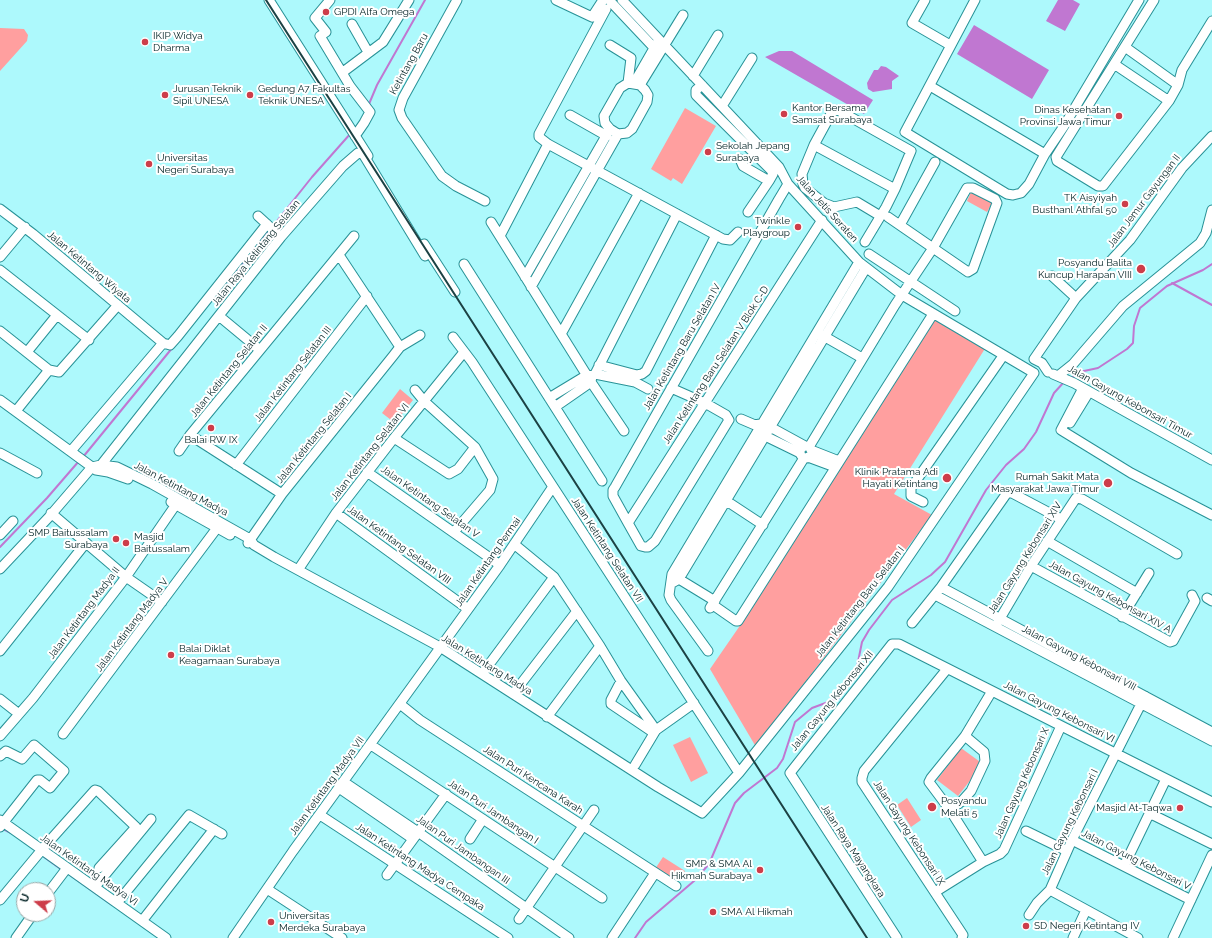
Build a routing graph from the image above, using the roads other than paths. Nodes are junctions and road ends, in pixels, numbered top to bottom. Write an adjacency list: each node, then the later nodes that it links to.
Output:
1 (269, 0): 34 (street)
2 (330, 0): 23 (street)
3 (409, 0): 20 (street)
4 (457, 0): 48 (street, Ketintang Baru)
5 (556, 0): 11 (street)
6 (622, 0): 18 (street, Jalan Jetis Seraten)
7 (925, 0): 17 (street)
8 (975, 0): 17 (street)
9 (1139, 0): 39 (street)
10 (1154, 0): 19 (street)
11 (606, 3): 18 (street, Jalan Jetis Seraten); 37 (street)
12 (683, 15): 18 (street)
13 (1212, 21): 27 (street)
14 (352, 24): 20 (street)
15 (718, 35): 24 (street)
16 (610, 45): 25 (street)
17 (950, 45): 28 (street)
18 (659, 46): 24 (street, Jalan Jetis Seraten); 25 (street)
19 (1125, 47): 22 (street); 27 (street)
20 (368, 52): 23 (street)
21 (752, 58): 30 (street)
22 (1114, 64): 29 (street); 29 (street)
23 (343, 72): 34 (street)
24 (693, 76): 26 (street, Jalan Jetis Seraten)
25 (634, 84): 33 (street); 33 (street)
26 (702, 85): 30 (street, Jalan Jetis Seraten); 44 (street)
27 (1178, 85): 29 (street)
28 (930, 86): 32 (street); 39 (street)
29 (1169, 101)
30 (722, 106): 45 (street, Jalan Jetis Seraten)
31 (570, 115): 33 (street)
32 (905, 132): 36 (street); 39 (street)
33 (612, 133): 42 (street); 43 (street)
34 (353, 134): 78 (street)
35 (1212, 136): 81 (street, Jalan Jemur Gayungan II)
36 (899, 143): 38 (street); 46 (street)
37 (548, 144): 42 (street); 64 (street)
38 (814, 145): 46 (street); 53 (street)
39 (1045, 154)
40 (740, 159): 44 (street)
41 (935, 162): 58 (street)
42 (589, 166): 43 (street); 75 (street)
43 (598, 171): 47 (street); 77 (street)
44 (769, 181): 51 (street)
45 (788, 184): 56 (street, Jalan Jetis Seraten); 106 (street, Jalan Ketintang Baru Selatan IV)
46 (895, 189): 65 (street)
47 (639, 193): 52 (street); 88 (street)
48 (485, 201)
49 (0, 208): 59 (street, Jalan Ketintang Wiyata)
50 (1212, 210): 105 (street)
51 (748, 212)
52 (677, 214): 62 (street); 100 (street)
53 (877, 214)
54 (258, 216): 60 (street)
55 (888, 216): 58 (street)
56 (822, 220): 72 (street, Jalan Jetis Seraten); 113 (street, Jalan Ketintang Baru Selatan V Blok C-D)
57 (491, 222): 64 (street)
58 (900, 225): 66 (street)
59 (25, 227): 70 (street); 82 (street, Jalan Ketintang Wiyata)
60 (274, 230): 69 (street, Jalan Raya Ketintang Selatan); 85 (street, Jalan Raya Ketintang Selatan); 93 (street)
61 (738, 232): 62 (street)
62 (716, 235): 100 (street)
63 (354, 236): 68 (street, Jalan Ketintang Selatan II)
64 (500, 236): 75 (street)
65 (865, 242)
66 (933, 248): 66 (street); 76 (street)
67 (869, 254): 76 (street)
68 (338, 255): 80 (street); 95 (street, Jalan Ketintang Selatan II)
69 (425, 256)
70 (0, 258)
71 (464, 264): 110 (street)
72 (862, 265): 79 (street, Jalan Jetis Seraten); 89 (street)
73 (0, 270): 84 (street)
74 (1052, 276): 81 (street)
75 (525, 277): 77 (street)
76 (911, 282): 79 (street); 83 (street)
77 (531, 288): 88 (street)
78 (454, 292)
79 (902, 295): 86 (street, Jalan Jetis Seraten); 99 (street)
80 (367, 296): 94 (street); 129 (street, Jalan Ketintang Selatan III)
81 (1076, 298): 102 (street, Jalan Jemur Gayungan II)
82 (118, 305): 92 (street); 93 (street, Jalan Ketintang Wiyata)
83 (954, 311)
84 (57, 315): 92 (street); 96 (street)
85 (219, 316): 95 (street); 124 (street, Jalan Raya Ketintang Selatan)
86 (931, 317): 98 (street, Jalan Jetis Seraten); 128 (street)
87 (0, 331): 96 (street)
88 (561, 334): 104 (street)
89 (821, 334): 99 (street); 117 (street)
90 (420, 335): 94 (street)
91 (453, 337): 97 (street, Jalan Ketintang Selatan VII)
92 (89, 340): 101 (street)
93 (163, 343): 123 (street)
94 (400, 347): 136 (street, Jalan Ketintang Selatan I)
95 (260, 350): 119 (street, Jalan Ketintang Selatan II)
96 (27, 352): 101 (street)
97 (464, 352): 112 (street, Jalan Ketintang Selatan VI); 135 (street, Jalan Ketintang Selatan VII)
98 (1003, 356): 103 (street, Jalan Jetis Seraten); 139 (street)
99 (862, 358): 125 (street)
100 (599, 365): 104 (street)
101 (49, 370): 115 (street)
102 (1048, 372): 103 (street, Jalan Gayung Kebonsari Timur); 105 (street, Jalan Gayung Kebonsari Timur)
103 (1034, 373): 201 (street, Jalan Ketintang Baru Selatan I)
104 (591, 377): 107 (street); 110 (street); 114 (street); 118 (street)
105 (1061, 377): 109 (street, Jalan Gayung Kebonsari Timur)
106 (671, 388): 113 (street); 145 (street, Jalan Ketintang Baru Selatan IV)
107 (648, 389)
108 (415, 390): 112 (street)
109 (1086, 390): 127 (street, Jalan Gayung Kebonsari Timur); 142 (street)
110 (549, 398): 114 (street)
111 (0, 400): 115 (street, Jalan Ketintang Madya)
112 (424, 401): 120 (street, Jalan Ketintang Selatan VI); 121 (street)
113 (705, 403): 145 (street, Jalan Ketintang Baru Selatan V Blok C-D); 145 (street)
114 (555, 407): 134 (street)
115 (16, 411): 123 (street, Jalan Ketintang Madya)
116 (741, 419): 117 (street)
117 (762, 429): 125 (street); 137 (street)
118 (624, 431)
119 (190, 435): 122 (street, Jalan Ketintang Selatan II); 129 (street)
120 (394, 438): 121 (street); 132 (street, Jalan Ketintang Selatan VI)
121 (475, 447): 148 (street)
122 (179, 451)
123 (72, 452): 130 (street, Jalan Ketintang Madya)
124 (113, 452): 130 (street, Jalan Raya Ketintang Selatan); 131 (street)
125 (806, 452): 128 (street); 146 (street)
126 (0, 453): 133 (street)
127 (1212, 460)
128 (837, 464): 168 (street)
129 (236, 465): 136 (street)
130 (95, 467): 131 (street, Jalan Ketintang Madya); 138 (street, Jalan Ketintang Madya); 141 (street, Jalan Raya Ketintang Selatan)
131 (117, 467): 138 (street, Jalan Ketintang Madya)
132 (367, 472): 140 (street, Jalan Ketintang Selatan VI); 148 (street, Jalan Ketintang Selatan V)
133 (38, 473)
134 (602, 481)
135 (552, 488): 153 (street, Jalan Ketintang Permai); 186 (street, Jalan Ketintang Selatan VII)
136 (282, 494): 151 (street, Jalan Ketintang Selatan I)
137 (723, 498): 146 (street); 162 (street)
138 (178, 502): 147 (street, Jalan Ketintang Madya); 151 (street, Jalan Ketintang Madya); 160 (street, Jalan Ketintang Madya II)
139 (923, 502)
140 (336, 513): 158 (street, Jalan Ketintang Selatan VI); 169 (street, Jalan Ketintang Selatan VIII)
141 (51, 515): 152 (street); 157 (street, Jalan Raya Ketintang Selatan)
142 (1212, 515)
143 (1061, 519): 150 (street, Jalan Gayung Kebonsari XIV); 154 (street, Jalan Gayung Kebonsari XIV); 163 (street)
144 (13, 521): 149 (street)
145 (628, 523)
146 (763, 525): 168 (street)
147 (218, 528): 151 (street, Jalan Ketintang Madya); 167 (street, Jalan Ketintang Madya V)
148 (454, 532): 155 (street, Jalan Ketintang Selatan V)
149 (0, 535)
150 (1047, 542): 156 (street, Jalan Gayung Kebonsari XIV); 164 (street)
151 (250, 543): 158 (street, Jalan Ketintang Madya)
152 (85, 544): 160 (street); 177 (street)
153 (514, 544): 155 (street, Jalan Ketintang Permai); 161 (street)
154 (1177, 554)
155 (500, 564): 169 (street, Jalan Ketintang Permai)
156 (1031, 566): 171 (street, Jalan Gayung Kebonsari XIV A); 172 (street, Jalan Gayung Kebonsari XIV)
157 (0, 569)
158 (298, 570): 176 (street, Jalan Ketintang Madya)
159 (1149, 573): 164 (street)
160 (126, 577): 167 (street); 188 (street, Jalan Ketintang Madya II)
161 (554, 577): 170 (street); 180 (street)
162 (674, 579): 168 (street); 178 (street)
163 (941, 586): 166 (street); 172 (street, Jalan Gayung Kebonsari VIII)
164 (1138, 593): 171 (street)
165 (1192, 594): 171 (street, Jalan Gayung Kebonsari XIV A)
166 (935, 595): 172 (street, Jalan Gayung Kebonsari VIII); 173 (street)
167 (162, 602): 193 (street, Jalan Ketintang Madya V)
168 (713, 605)
169 (468, 609): 176 (street, Jalan Ketintang Permai)
170 (577, 611): 175 (street); 183 (street)
171 (1122, 617)
172 (998, 622): 185 (street, Jalan Gayung Kebonsari VIII)
173 (912, 623)
174 (896, 643): 179 (street, Jalan Gayung Kebonsari VI); 202 (street, Jalan Gayung Kebonsari XII)
175 (600, 646): 181 (street); 189 (street)
176 (440, 647): 180 (street, Jalan Ketintang Madya); 187 (street, Jalan Ketintang Madya VII)
177 (0, 651)
178 (708, 651)
179 (947, 669): 182 (street, Jalan Gayung Kebonsari VI); 239 (street, Jalan Gayung Kebonsari IX)
180 (482, 674): 183 (street, Jalan Ketintang Madya)
181 (621, 681): 191 (street); 191 (street)
182 (992, 691): 190 (street, Jalan Gayung Kebonsari VI); 195 (street)
183 (513, 694): 189 (street, Jalan Ketintang Madya)
184 (0, 699): 188 (street)
185 (1143, 700): 192 (street, Jalan Gayung Kebonsari VIII); 196 (street, Jalan Gayung Kebonsari VIII); 198 (street, Jalan Gayung Kebonsari I)
186 (694, 703): 191 (street); 201 (street, Jalan Ketintang Selatan VII)
187 (400, 704): 197 (street, Jalan Ketintang Madya VII); 215 (street, Jalan Puri Kencana Karah)
188 (19, 714): 194 (street, Jalan Ketintang Madya II)
189 (547, 716): 209 (street, Jalan Ketintang Madya)
190 (1061, 726): 198 (street, Jalan Gayung Kebonsari VI); 227 (street, Jalan Gayung Kebonsari X)
191 (655, 731): 200 (street)
192 (1212, 732)
193 (63, 734)
194 (0, 736)
195 (965, 736): 208 (street); 208 (street)
196 (1212, 741)
197 (371, 745): 204 (street, Jalan Ketintang Madya VII); 205 (street, Jalan Puri Jambangan I)
198 (1116, 753): 203 (street, Jalan Gayung Kebonsari VI); 221 (street, Jalan Gayung Kebonsari I)
199 (0, 756): 214 (street)
200 (635, 765)
201 (739, 773): 209 (street, Jalan Ketintang Baru Selatan I)
202 (790, 776): 258 (street, Jalan Raya Mayangkara)
203 (1166, 779): 206 (street, Jalan Gayung Kebonsari VI); 210 (street)
204 (341, 785): 211 (street, Jalan Ketintang Madya VII); 219 (street, Jalan Puri Jambangan III)
205 (446, 794): 213 (street, Jalan Puri Jambangan I); 219 (street)
206 (1212, 802)
207 (594, 810): 215 (street)
208 (950, 810): 227 (street)
209 (702, 813)
210 (1149, 813): 222 (street); 228 (street)
211 (320, 815): 226 (street, Jalan Ketintang Madya Cempaka); 237 (street, Jalan Ketintang Madya VII)
212 (151, 819): 236 (street)
213 (483, 819): 220 (street); 229 (street, Jalan Puri Jambangan I)
214 (1, 824): 224 (street, Jalan Ketintang Madya VI)
215 (583, 826): 229 (street); 232 (street, Jalan Puri Kencana Karah)
216 (214, 829): 218 (street); 243 (street); 248 (street)
217 (1026, 832): 223 (street)
218 (222, 834)
219 (416, 835): 226 (street); 244 (street, Jalan Puri Jambangan III)
220 (470, 839)
221 (1072, 840): 223 (street, Jalan Gayung Kebonsari I); 228 (street, Jalan Gayung Kebonsari V)
222 (1212, 844)
223 (1067, 851): 238 (street, Jalan Gayung Kebonsari I)
224 (39, 853): 230 (street); 231 (street, Jalan Ketintang Madya VI); 241 (street)
225 (1212, 855): 242 (street)
226 (395, 862): 233 (street); 255 (street, Jalan Ketintang Madya Cempaka)
227 (983, 862): 239 (street, Jalan Gayung Kebonsari X)
228 (1124, 866): 242 (street, Jalan Gayung Kebonsari V)
229 (555, 867): 240 (street, Jalan Puri Jambangan I); 244 (street)
230 (98, 868)
231 (64, 871): 234 (street); 236 (street, Jalan Ketintang Madya VI)
232 (655, 873): 235 (street, Jalan Puri Kencana Karah); 257 (street)
233 (387, 875)
234 (56, 882)
235 (676, 886)
236 (95, 887): 243 (street, Jalan Ketintang Madya VI)
237 (267, 889): 253 (street, Jalan Ketintang Madya VII); 254 (street)
238 (1050, 890): 245 (street, Jalan Gayung Kebonsari I); 246 (street)
239 (935, 892): 250 (street, Jalan Gayung Kebonsari IX)
240 (602, 898)
241 (0, 900)
242 (1191, 900): 261 (street)
243 (117, 903): 248 (street, Jalan Ketintang Madya VI)
244 (526, 909): 247 (street); 256 (street, Jalan Puri Jambangan III)
245 (1086, 910): 259 (street); 260 (street, Jalan Gayung Kebonsari I)
246 (1029, 915)
247 (519, 919)
248 (142, 920): 252 (street, Jalan Ketintang Madya VI)
249 (27, 922): 251 (street)
250 (962, 936)
251 (16, 938)
252 (166, 938)
253 (233, 938)
254 (342, 938)
255 (508, 938)
256 (569, 938)
257 (612, 938)
258 (897, 938)
259 (1073, 938)
260 (1138, 938)
261 (1172, 938)

